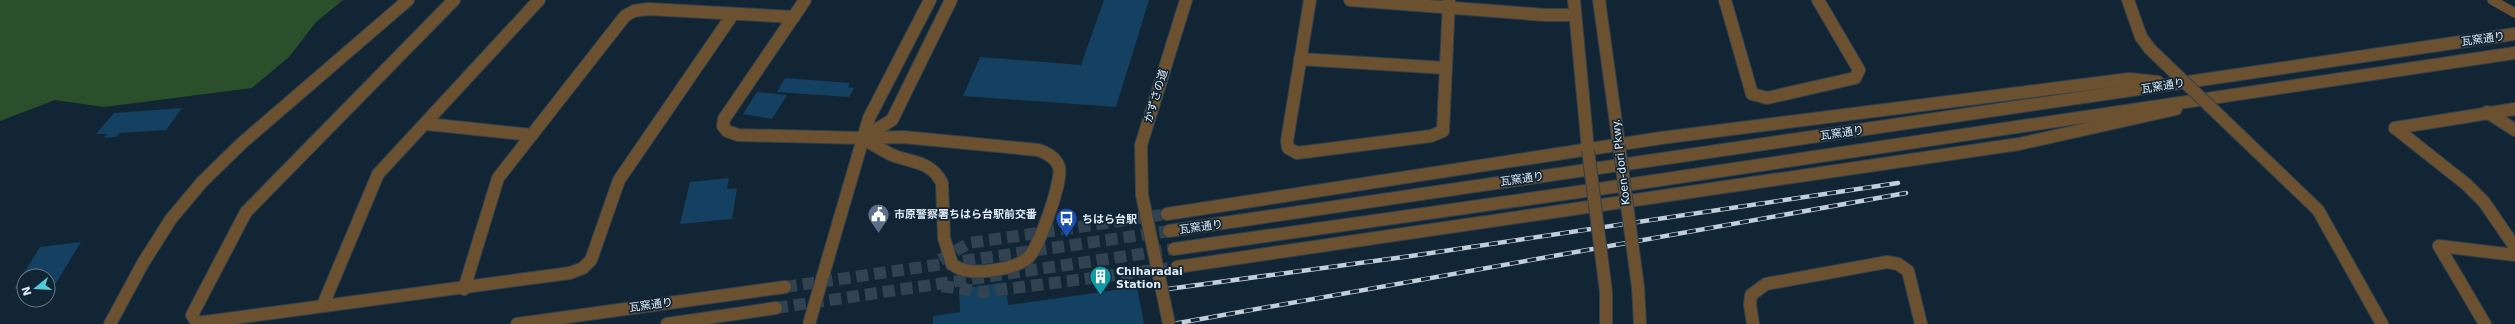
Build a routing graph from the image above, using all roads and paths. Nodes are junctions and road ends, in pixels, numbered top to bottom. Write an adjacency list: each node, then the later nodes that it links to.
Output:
1 (408, 0): 47 (street)
2 (454, 0): 45 (street)
3 (539, 0): 29 (street)
4 (805, 0): 20 (street)
5 (930, 0): 32 (street)
6 (951, 0): 32 (street)
7 (1186, 0): 51 (street, かずさの道, bridge)
8 (1310, 0): 23 (street)
9 (1350, 0): 16 (street)
10 (1574, 0): 19 (street)
11 (1599, 0): 33 (street, Koen-dori Pkwy.)
12 (1726, 0): 13 (street)
13 (1818, 0)
14 (2128, 0): 56 (street, bridge)
15 (2492, 0): 17 (lane)
16 (1448, 3): 19 (street); 24 (street)
17 (2515, 13)
18 (733, 14): 20 (street); 31 (street); 44 (street)
19 (1575, 15): 34 (street)
20 (794, 17): 32 (street)
21 (2515, 34): 25 (street, 瓦窯通り)
22 (2515, 53): 26 (street, 瓦窯通り)
23 (1300, 59): 24 (street); 24 (street)
24 (1446, 68)
25 (2176, 84): 33 (street); 38 (street, 瓦窯通り)
26 (2191, 101): 35 (street); 40 (street, 瓦窯通り)
27 (2515, 109): 28 (street)
28 (2487, 112): 30 (street); 39 (street)
29 (427, 124): 31 (street); 45 (street)
30 (2515, 130)
31 (532, 134): 44 (street)
32 (862, 138): 32 (street); 50 (street, bridge)
33 (1619, 145): 34 (street); 35 (street, Koen-dori Pkwy., bridge)
34 (1588, 150): 36 (street, bridge); 37 (street)
35 (1626, 201): 36 (street); 53 (street, Koen-dori Pkwy., bridge)
36 (1596, 206): 42 (street); 52 (street, bridge)
37 (1167, 214)
38 (1169, 231)
39 (2515, 248)
40 (1174, 249)
41 (2515, 255): 57 (street)
42 (1176, 267)
43 (784, 287): 48 (street, 瓦窯通り)
44 (464, 289): 45 (street)
45 (323, 306)
46 (776, 308): 49 (street, 瓦窯通り)
47 (110, 324)
48 (517, 324)
49 (667, 324)
50 (809, 324)
51 (1169, 324)
52 (1606, 324)
53 (1640, 324)
54 (1754, 324): 55 (street)
55 (1921, 324)
56 (2382, 324)
57 (2485, 324)

